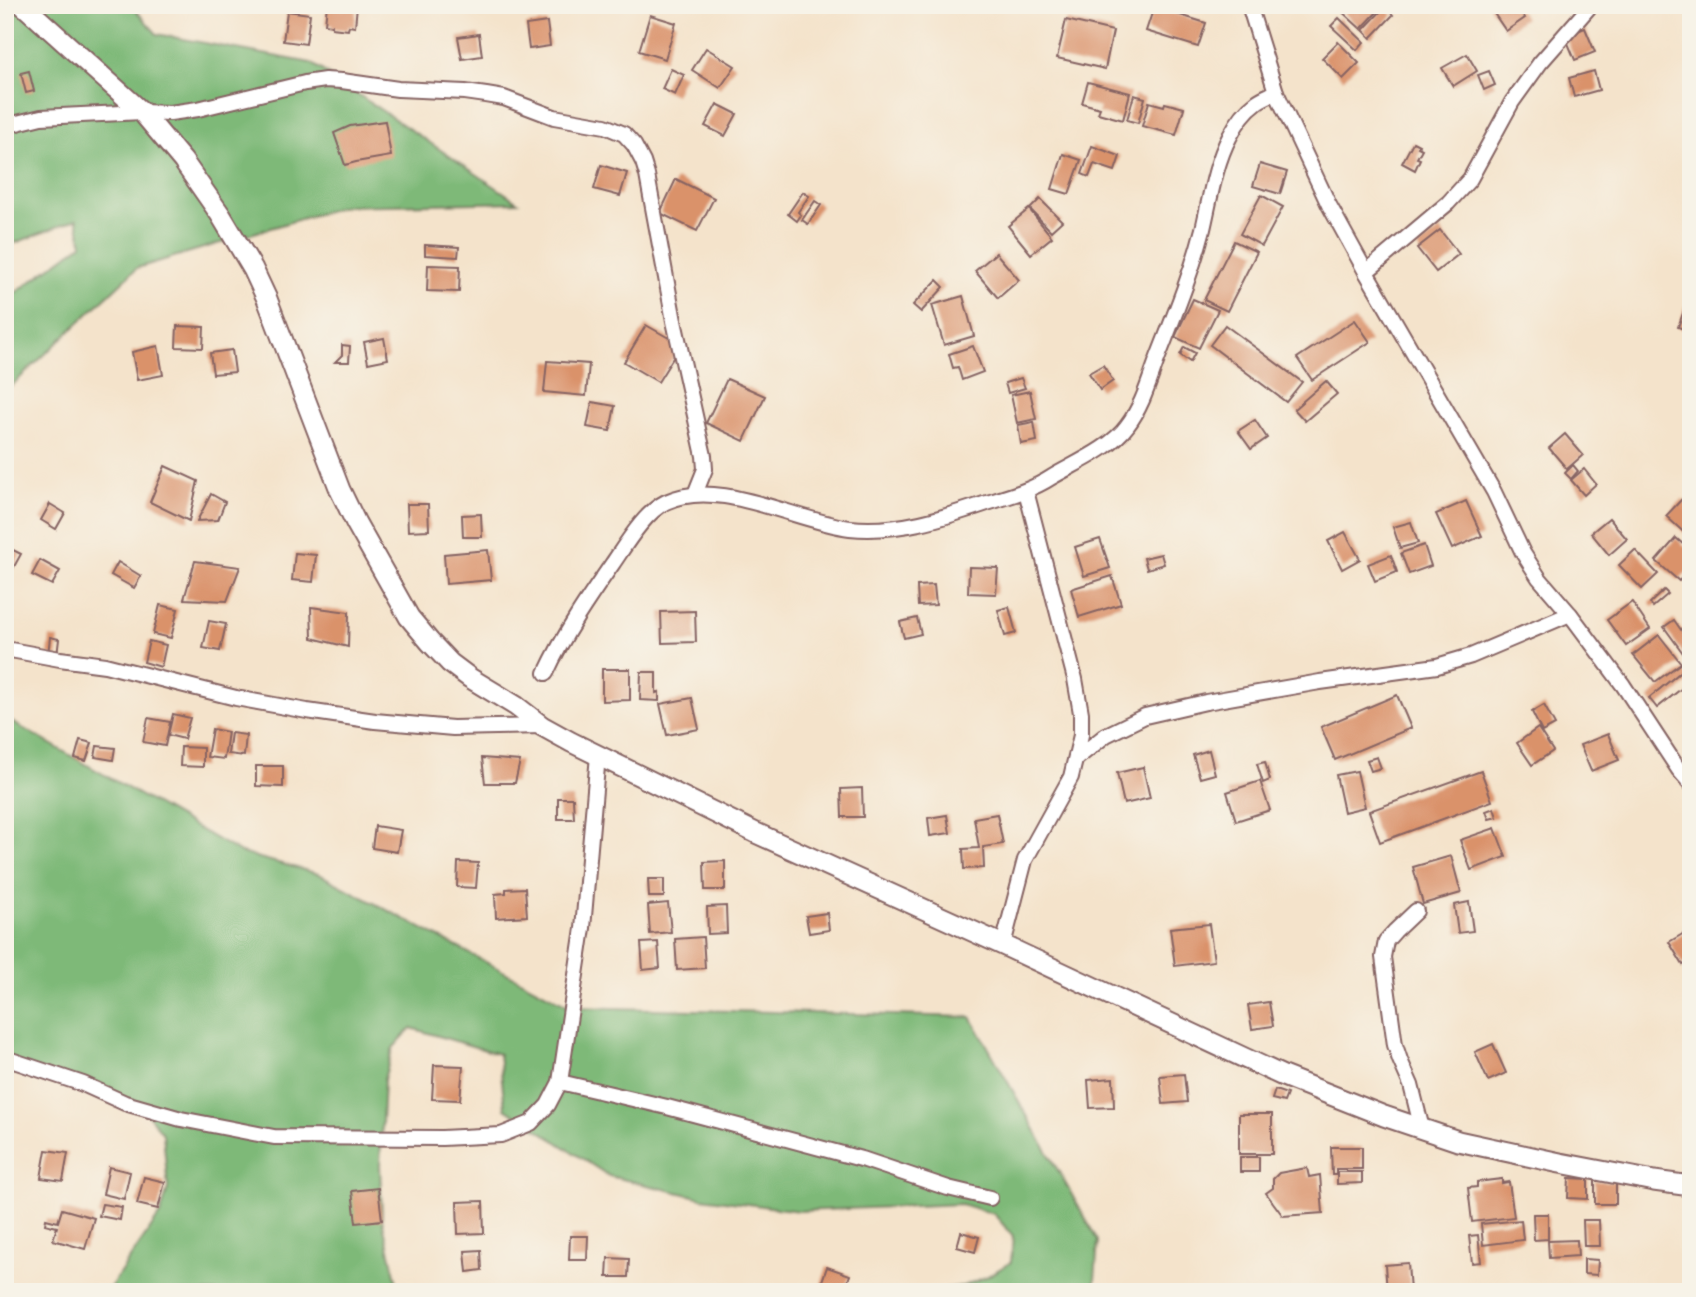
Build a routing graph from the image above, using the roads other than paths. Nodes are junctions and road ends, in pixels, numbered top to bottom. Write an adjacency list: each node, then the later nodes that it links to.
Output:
1 (23, 5): 5 (street)
2 (1249, 5): 4 (street)
3 (1591, 5): 7 (street)
4 (1276, 92): 7 (street); 8 (street)
5 (142, 112): 6 (street); 9 (street); 13 (street)
6 (5, 126)
7 (1366, 272): 10 (street)
8 (1026, 491): 9 (street); 15 (street)
9 (695, 494): 12 (street)
10 (1570, 614): 15 (street); 16 (street)
11 (5, 649): 13 (street)
12 (545, 673)
13 (542, 726): 14 (street)
14 (598, 755): 18 (street); 20 (street)
15 (1077, 758): 18 (street)
16 (1691, 784)
17 (1416, 911): 21 (street)
18 (1003, 945): 21 (street)
19 (5, 1058): 20 (street)
20 (560, 1082): 23 (street)
21 (1422, 1129): 22 (street)
22 (1691, 1186)
23 (990, 1198)

